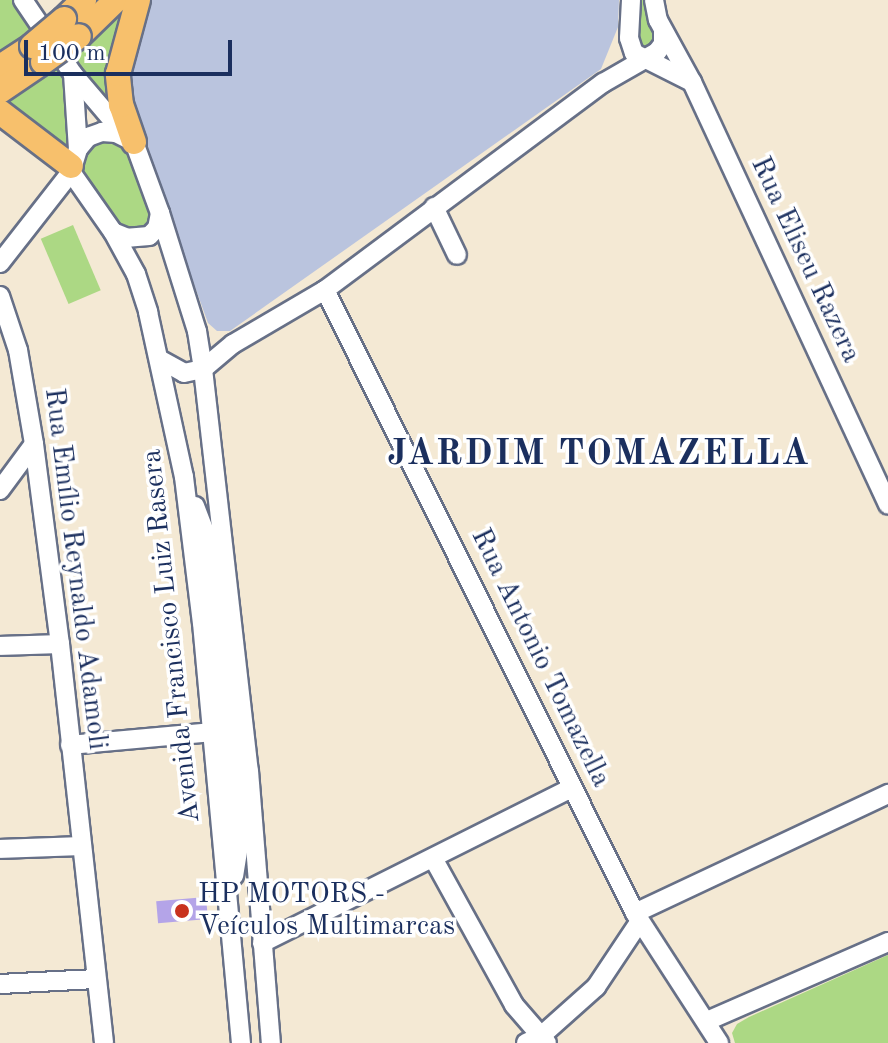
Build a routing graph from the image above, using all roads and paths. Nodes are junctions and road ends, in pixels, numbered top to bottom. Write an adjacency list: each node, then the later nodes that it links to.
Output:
1 (23, 0): 13 (street)
2 (84, 0): 7 (main road)
3 (116, 0): 7 (main road)
4 (138, 0): 18 (main road)
5 (631, 0): 9 (street)
6 (654, 0): 8 (street, Rua Eliseu Razera)
7 (71, 28): 10 (main road, bridge)
8 (663, 31): 11 (street); 14 (street, Rua Eliseu Razera)
9 (629, 38): 11 (street); 15 (street)
10 (37, 54): 12 (main road); 16 (main road)
11 (649, 59): 14 (street); 15 (street)
12 (0, 67)
13 (73, 74): 18 (street); 19 (street)
14 (692, 82): 36 (street, Rua Eliseu Razera)
15 (603, 83): 22 (street)
16 (0, 91)
17 (0, 112): 19 (main road)
18 (130, 140): 19 (street); 23 (street)
19 (73, 162): 20 (street, Avenida Francisco Luiz Rasera); 21 (street)
20 (82, 190): 21 (street); 24 (street, Avenida Francisco Luiz Rasera)
21 (47, 203): 26 (street)
22 (434, 207): 25 (street); 27 (street)
23 (160, 213): 24 (street); 29 (street)
24 (113, 232): 31 (street, Avenida Francisco Luiz Rasera)
25 (457, 255)
26 (0, 263)
27 (325, 290): 30 (street); 41 (street, Rua Antonio Tomazella)
28 (0, 296): 33 (street, Rua Emílio Reynaldo Adamoli)
29 (197, 331): 30 (street); 32 (street)
30 (233, 344): 32 (street)
31 (161, 360): 32 (street); 34 (street, Avenida Francisco Luiz Rasera)
32 (203, 369): 49 (street)
33 (34, 444): 35 (street); 37 (street, Rua Emílio Reynaldo Adamoli)
34 (184, 477): 39 (street, Avenida Francisco Luiz Rasera); 46 (street)
35 (0, 490)
36 (888, 505)
37 (60, 644): 38 (street); 40 (street, Rua Emílio Reynaldo Adamoli)
38 (0, 646)
39 (212, 732): 40 (street); 46 (street, Avenida Francisco Luiz Rasera)
40 (70, 745): 43 (street, Rua Emílio Reynaldo Adamoli)
41 (572, 788): 45 (street); 47 (street, Rua Antonio Tomazella)
42 (888, 794): 47 (street)
43 (80, 846): 44 (street); 50 (street, Rua Emílio Reynaldo Adamoli)
44 (0, 849)
45 (433, 858): 49 (street); 53 (street)
46 (230, 900): 55 (street, Avenida Francisco Luiz Rasera)
47 (637, 917): 52 (street, Rua Antonio Tomazella); 53 (street)
48 (888, 942): 52 (street)
49 (262, 943): 56 (street)
50 (96, 979): 51 (street); 54 (street, Rua Emílio Reynaldo Adamoli)
51 (0, 984)
52 (707, 1021): 57 (street, Rua Antonio Tomazella)
53 (538, 1041)
54 (104, 1043)
55 (241, 1043)
56 (271, 1043)
57 (719, 1043)

